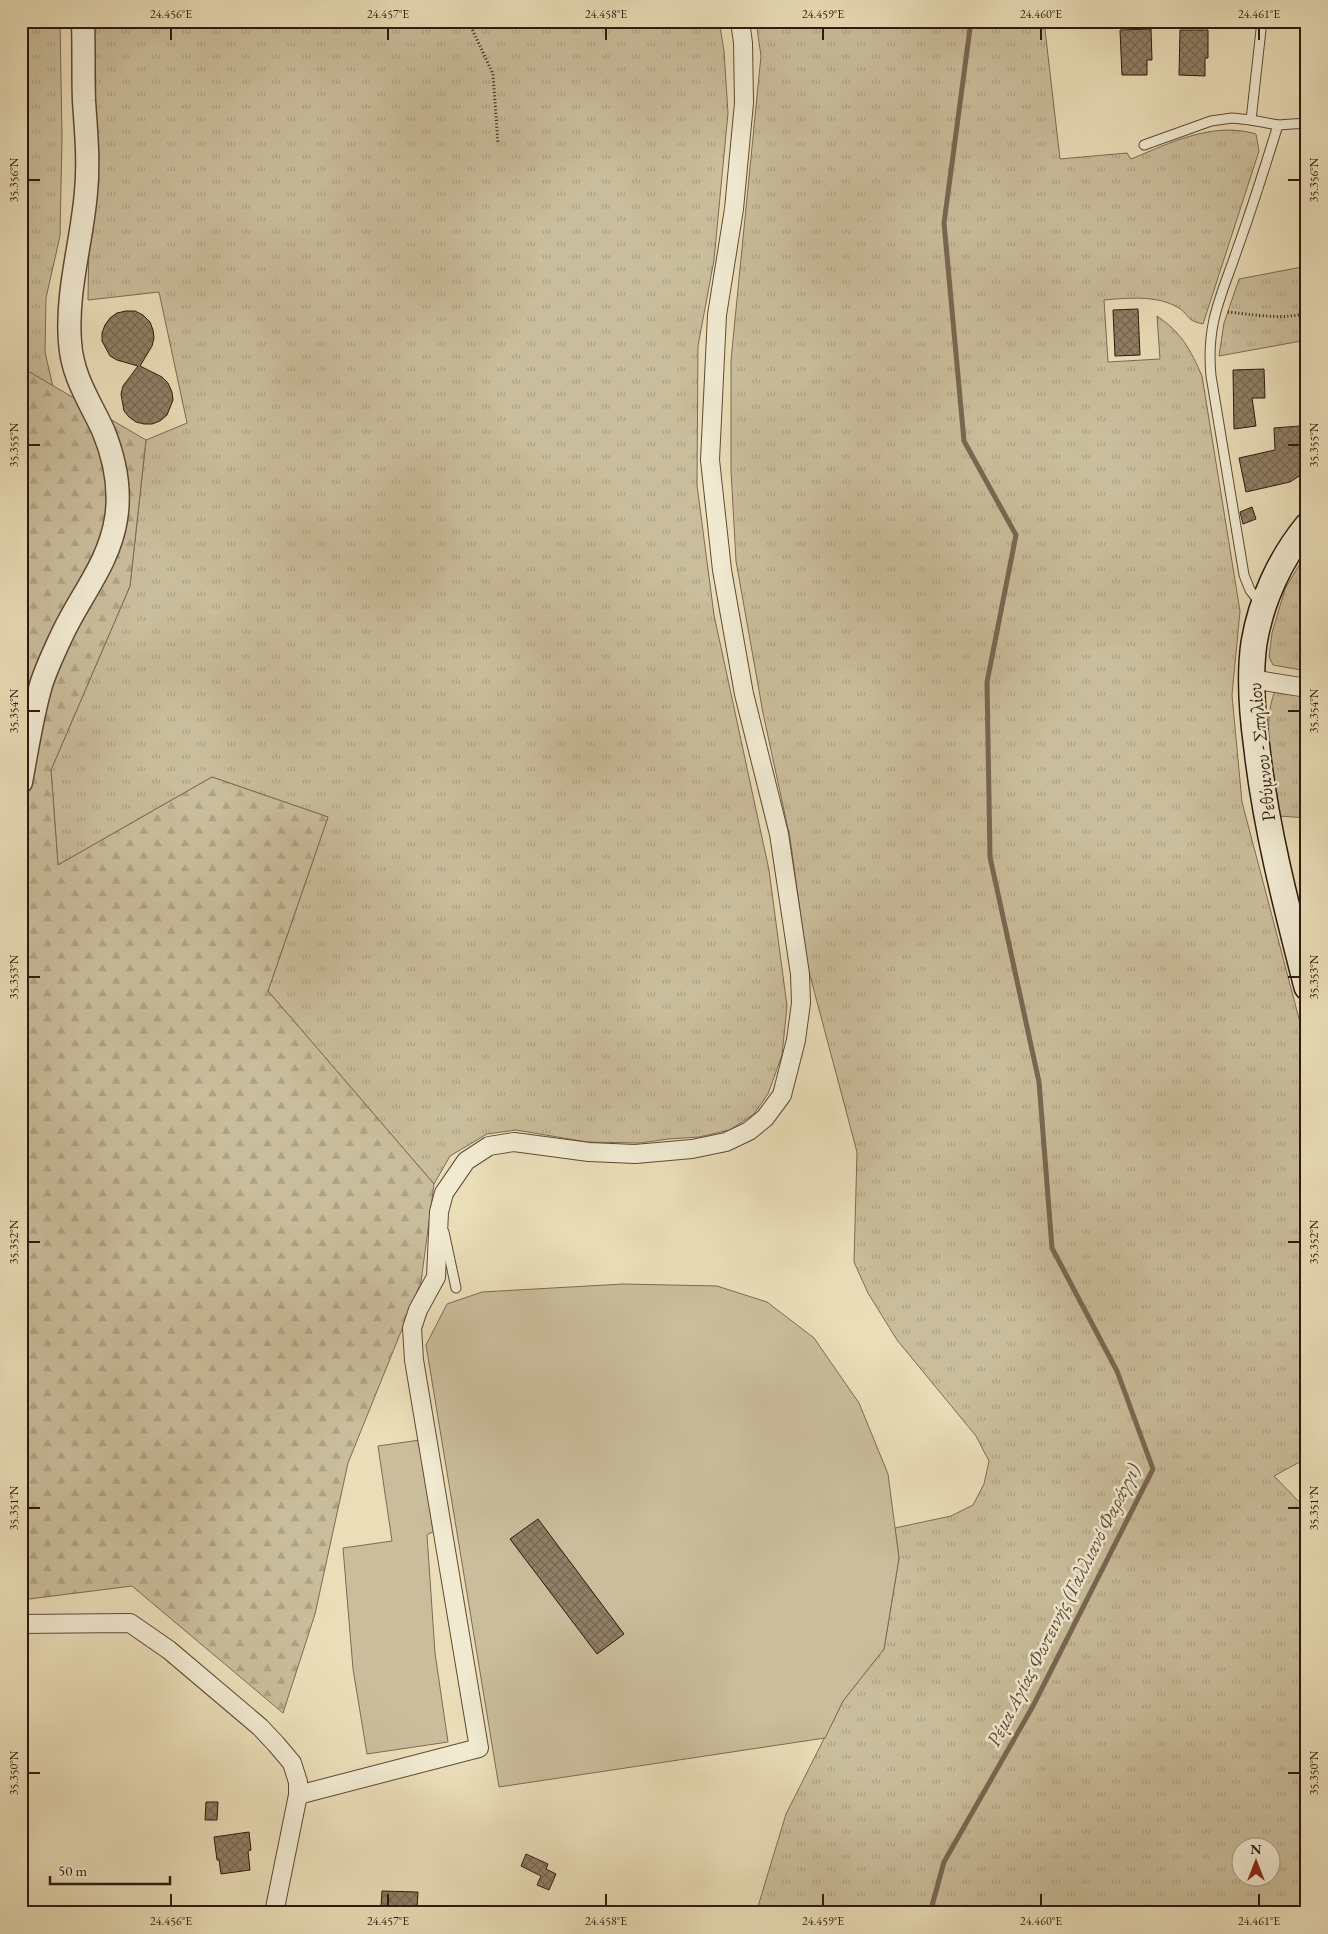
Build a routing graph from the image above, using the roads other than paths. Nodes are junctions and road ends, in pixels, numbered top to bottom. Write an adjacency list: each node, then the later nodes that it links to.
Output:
1 (84, 21): 12 (street)
2 (740, 21): 14 (street)
3 (1262, 21): 4 (lane)
4 (1251, 120): 6 (lane); 7 (lane)
5 (1307, 123): 6 (lane)
6 (1278, 125): 9 (lane)
7 (1144, 145)
8 (1307, 526): 9 (main road, Ρεθύμνου - Σπηλίου)
9 (1263, 606): 10 (main road, Ρεθύμνου - Σπηλίου)
10 (1252, 679): 11 (street); 13 (main road, Ρεθύμνου - Σπηλίου)
11 (1307, 688)
12 (21, 782)
13 (1306, 982)
14 (439, 1212): 15 (lane); 17 (street)
15 (456, 1288)
16 (21, 1624): 17 (street)
17 (298, 1795): 18 (street)
18 (274, 1913)

